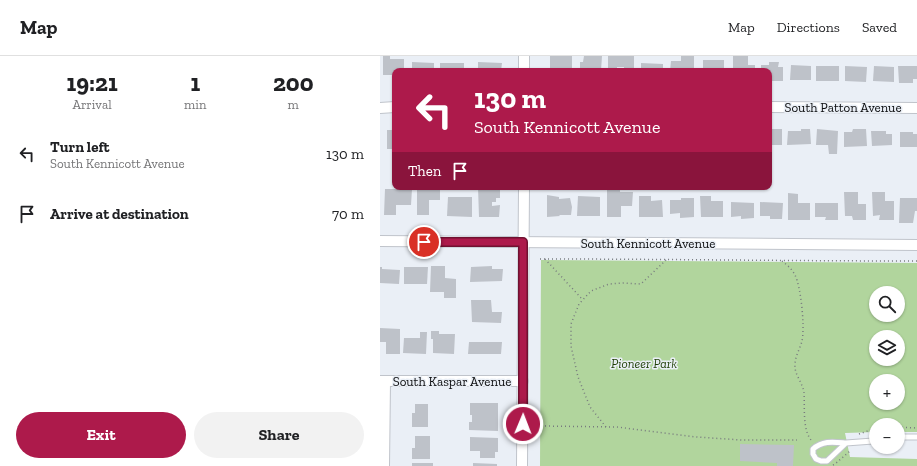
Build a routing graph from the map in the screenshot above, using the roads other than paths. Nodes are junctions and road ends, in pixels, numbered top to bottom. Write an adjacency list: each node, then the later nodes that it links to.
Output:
1 (524, 56): 2 (street)
2 (524, 68)
3 (392, 107): 5 (street)
4 (772, 107): 6 (street, South Patton Avenue)
5 (380, 108)
6 (917, 108)
7 (524, 190): 9 (street)
8 (380, 241): 9 (street, South Kennicott Avenue)
9 (523, 242): 10 (street, South Kennicott Avenue); 11 (street)
10 (917, 245)
11 (523, 381): 12 (street, South Kaspar Avenue); 18 (street)
12 (382, 382): 17 (street)
13 (905, 437): 14 (lane)
14 (917, 437)
15 (869, 441): 16 (lane)
16 (846, 443): 16 (lane)
17 (384, 466)
18 (522, 466)

